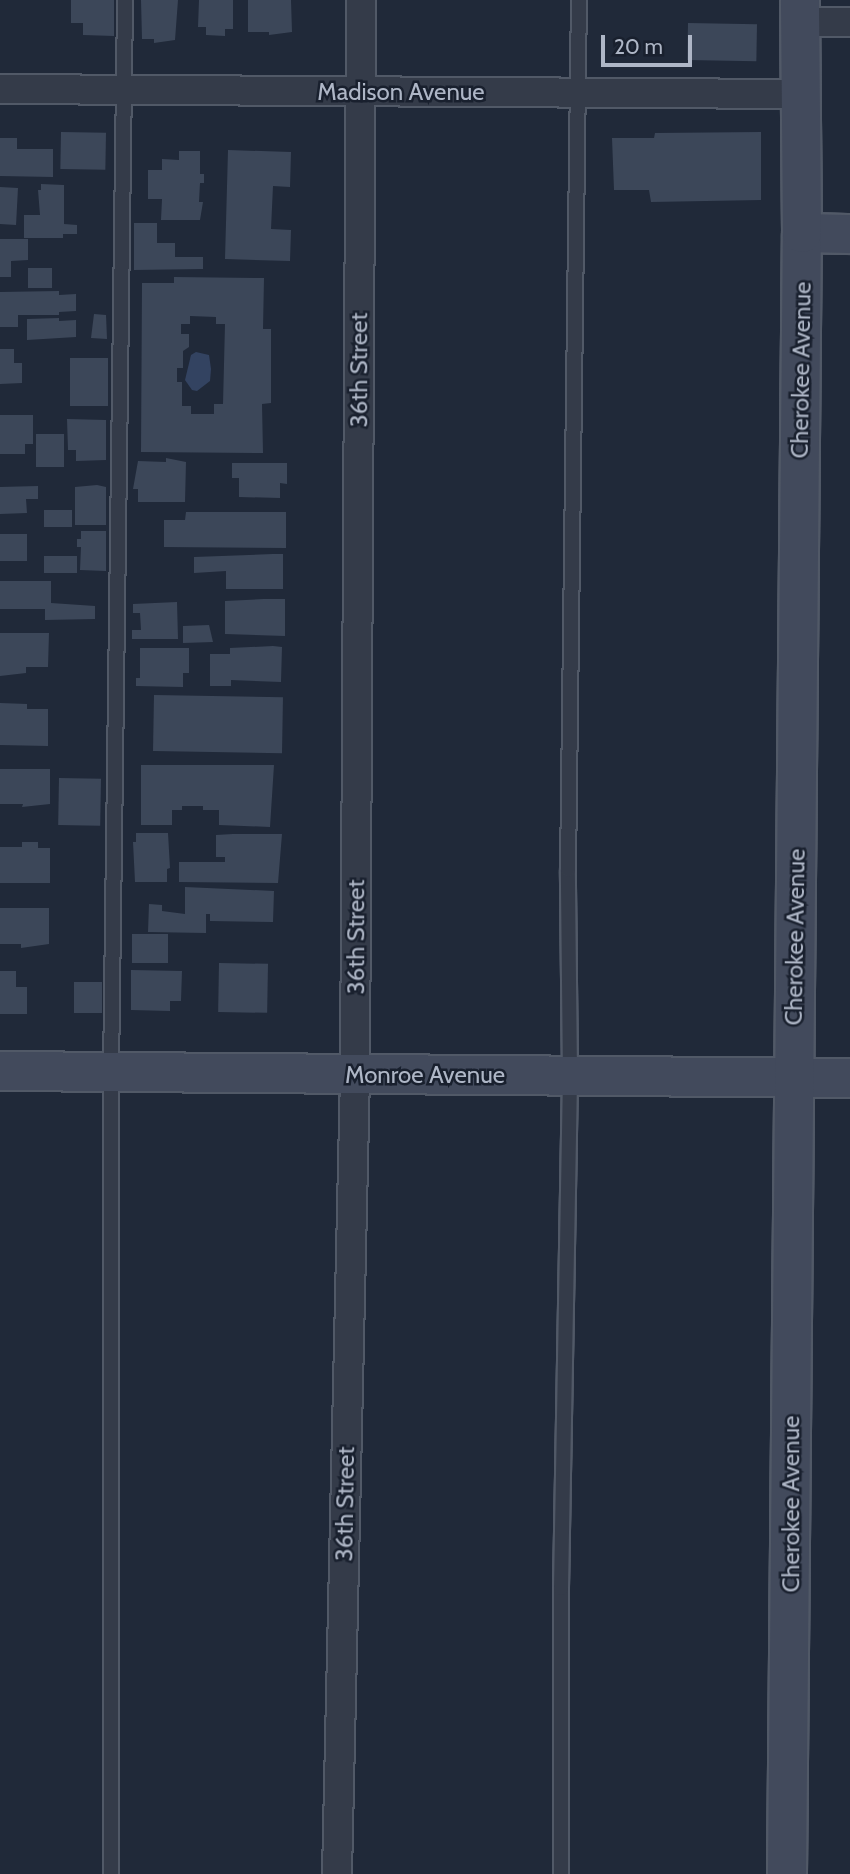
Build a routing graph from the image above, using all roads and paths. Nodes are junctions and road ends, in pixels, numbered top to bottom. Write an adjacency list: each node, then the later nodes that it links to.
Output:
1 (125, 0): 7 (lane)
2 (361, 0): 8 (street, 36th Street)
3 (579, 0): 9 (lane)
4 (800, 11): 5 (street); 10 (street, Cherokee Avenue)
5 (850, 22)
6 (0, 89): 7 (street, Madison Avenue)
7 (125, 90): 8 (street, Madison Avenue); 14 (lane)
8 (361, 92): 9 (street, Madison Avenue); 15 (street, 36th Street)
9 (577, 92): 10 (street, Madison Avenue); 16 (lane)
10 (801, 94): 11 (street, Cherokee Avenue)
11 (802, 233): 12 (street); 17 (street, Cherokee Avenue)
12 (850, 233)
13 (0, 1071): 14 (street, Monroe Avenue)
14 (111, 1072): 15 (street, Monroe Avenue); 19 (lane)
15 (355, 1074): 16 (street, Monroe Avenue); 20 (street, 36th Street)
16 (570, 1076): 17 (street, Monroe Avenue); 21 (lane)
17 (794, 1078): 18 (street, Monroe Avenue); 22 (street, Cherokee Avenue)
18 (850, 1078)
19 (111, 1874)
20 (337, 1874)
21 (561, 1874)
22 (788, 1874)

